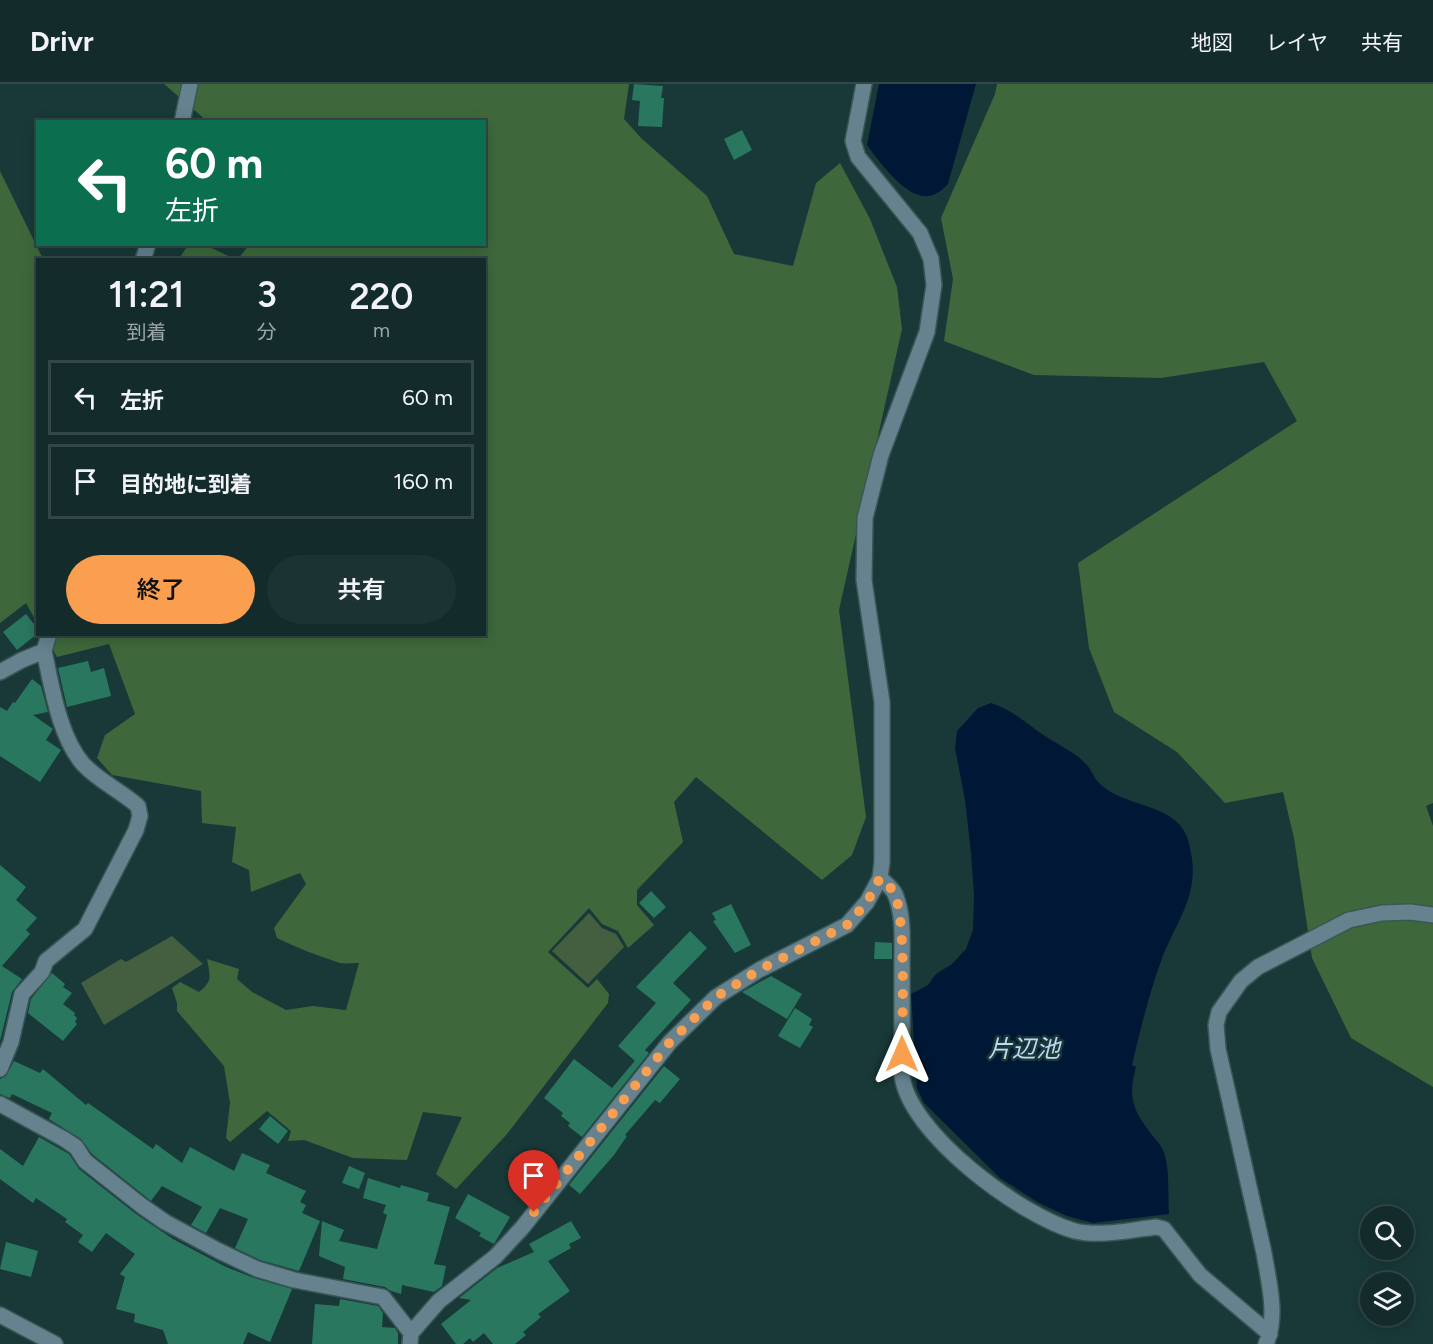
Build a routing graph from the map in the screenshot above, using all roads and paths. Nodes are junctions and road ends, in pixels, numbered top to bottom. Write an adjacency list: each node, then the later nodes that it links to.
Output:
1 (190, 84): 3 (street)
2 (864, 84): 7 (street)
3 (182, 120)
4 (49, 636): 5 (street)
5 (44, 651): 6 (street); 9 (street)
6 (0, 672)
7 (880, 878): 12 (street); 13 (street)
8 (1433, 915): 13 (street)
9 (0, 1069)
10 (0, 1104): 12 (street)
11 (0, 1315): 14 (street)
12 (411, 1338)
13 (1268, 1339)
14 (55, 1344)

